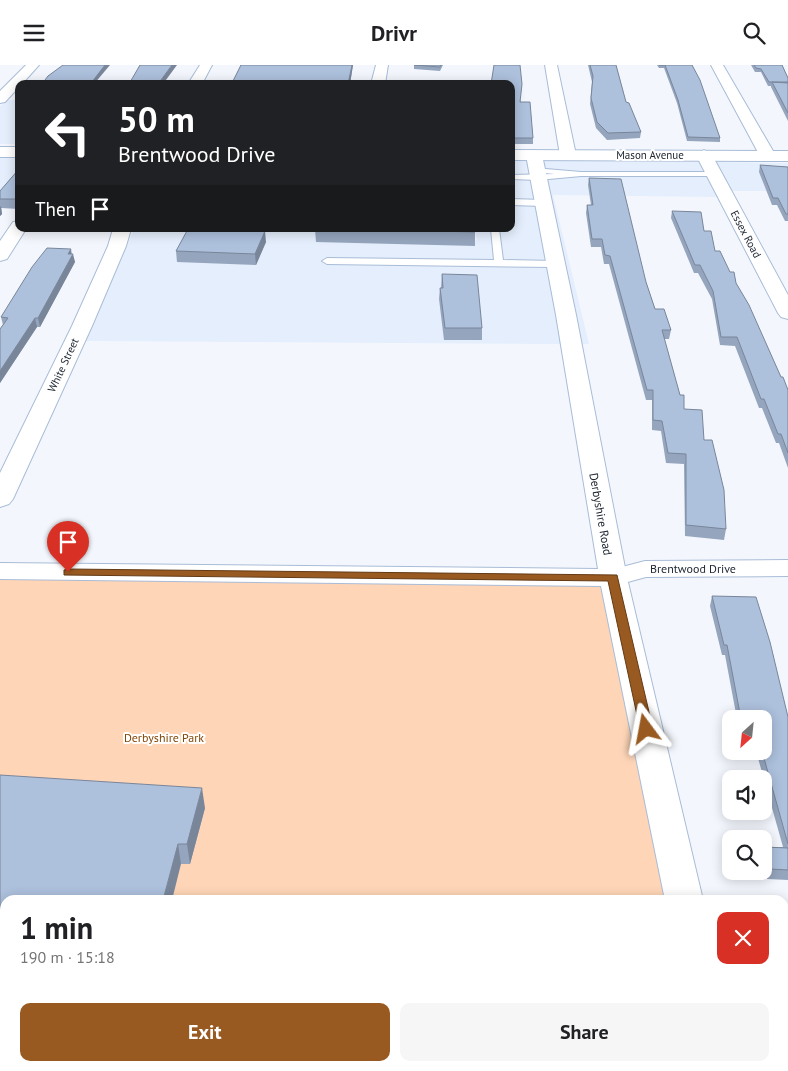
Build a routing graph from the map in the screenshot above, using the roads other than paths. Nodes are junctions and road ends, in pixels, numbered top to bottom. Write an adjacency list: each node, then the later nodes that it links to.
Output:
1 (33, 65): 6 (street)
2 (206, 65): 7 (street)
3 (382, 65): 8 (street)
4 (550, 65): 13 (street)
5 (717, 65): 15 (street)
6 (18, 80)
7 (197, 80)
8 (379, 80)
9 (15, 84): 10 (street)
10 (0, 99)
11 (0, 152): 12 (street)
12 (15, 152)
13 (568, 155): 14 (street, Mason Avenue); 18 (street, Mason Avenue)
14 (704, 155): 15 (street, Mason Avenue); 19 (street, Essex Road)
15 (768, 156): 16 (street, Mason Avenue)
16 (788, 156)
17 (515, 157): 18 (street, Mason Avenue)
18 (537, 170): 19 (lane); 20 (lane); 22 (street, Derbyshire Road)
19 (714, 174): 30 (street, Essex Road)
20 (515, 176)
21 (515, 202): 22 (lane)
22 (543, 203): 29 (street, Derbyshire Road)
23 (15, 232): 26 (street)
24 (121, 232): 31 (street, White Street)
25 (495, 232): 28 (lane)
26 (0, 255)
27 (327, 261): 28 (lane)
28 (499, 263): 29 (lane)
29 (556, 264): 34 (street, Derbyshire Road)
30 (788, 313)
31 (0, 499)
32 (788, 568): 34 (street, Brentwood Drive)
33 (0, 571): 34 (street, Brentwood Drive)
34 (613, 578): 35 (street, Derbyshire Road)
35 (683, 895)

